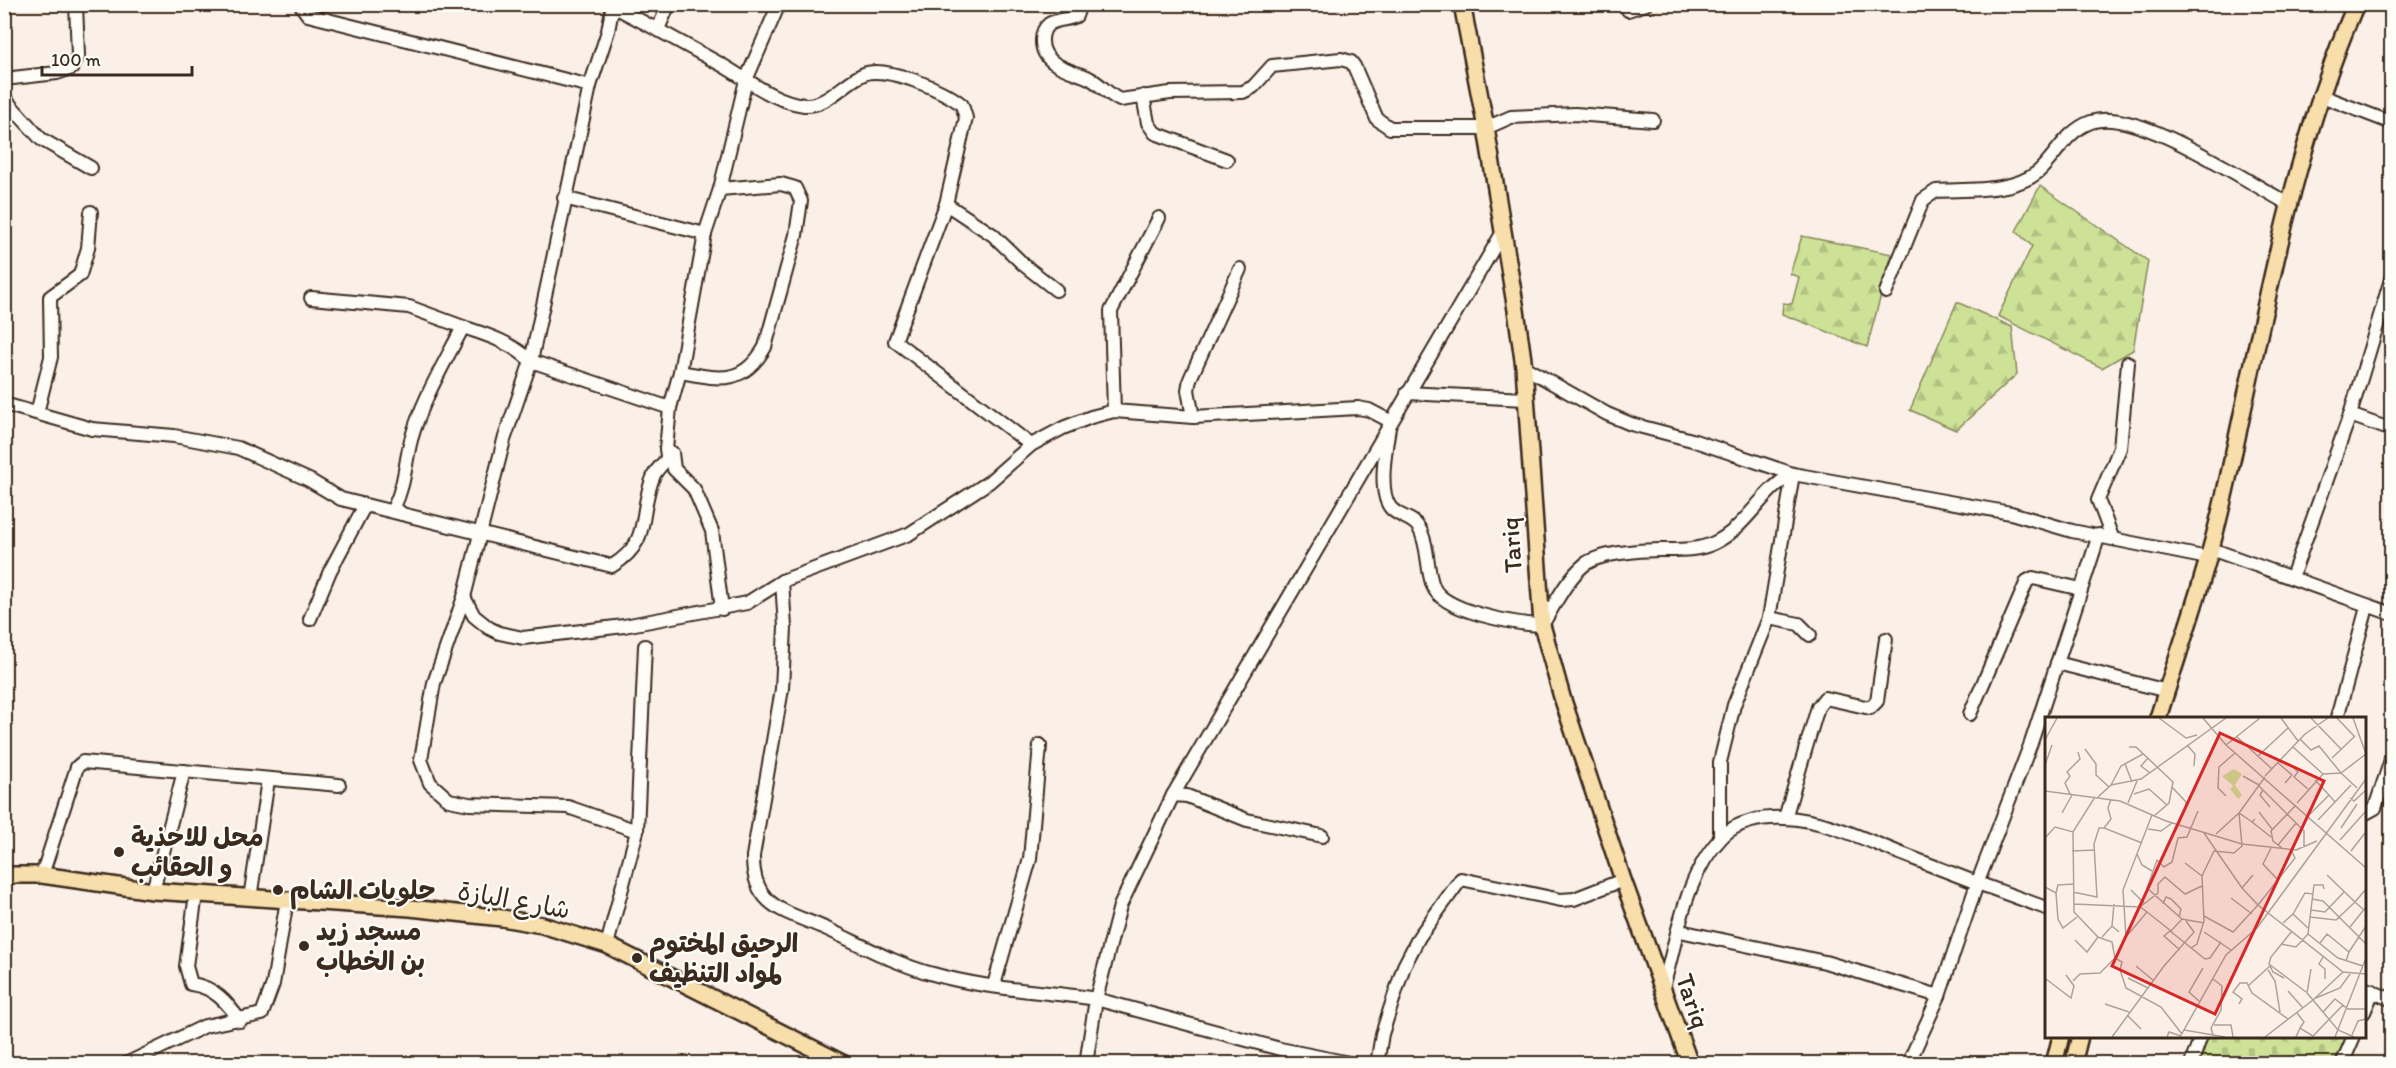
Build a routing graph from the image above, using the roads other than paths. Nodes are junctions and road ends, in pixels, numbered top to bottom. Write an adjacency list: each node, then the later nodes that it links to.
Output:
1 (75, 4): 12 (street)
2 (300, 4): 14 (street)
3 (669, 4): 11 (street)
4 (779, 4): 13 (street)
5 (1080, 4): 16 (street)
6 (1462, 4): 20 (main road, Tariq)
7 (1646, 4): 10 (street)
8 (2356, 4): 15 (main road)
9 (613, 5): 11 (street); 14 (street)
10 (1628, 10)
11 (658, 29): 13 (street)
12 (4, 80)
13 (746, 80): 23 (street); 25 (street)
14 (590, 86): 24 (street)
15 (2319, 94): 19 (street); 26 (main road)
16 (1143, 96): 20 (street); 21 (street)
17 (4, 98): 22 (street)
18 (1653, 120): 20 (street)
19 (2391, 123)
20 (1486, 128): 29 (main road, Tariq)
21 (1227, 160)
22 (91, 168)
23 (720, 189): 30 (street); 40 (street)
24 (564, 198): 30 (street); 37 (street)
25 (946, 204): 33 (street); 51 (street)
26 (2289, 204): 34 (street); 59 (main road)
27 (91, 212): 46 (street)
28 (1159, 218): 45 (street)
29 (1504, 230): 39 (main road, Tariq); 41 (street)
30 (705, 234): 40 (street)
31 (1240, 269): 48 (street)
32 (2391, 276): 47 (street)
33 (1056, 290)
34 (1886, 292)
35 (311, 298): 36 (street)
36 (462, 327): 37 (street); 55 (street)
37 (531, 361): 44 (street); 56 (street)
38 (2128, 363): 58 (street)
39 (1524, 367): 42 (main road, Tariq); 53 (street)
40 (680, 372): 44 (street)
41 (1407, 393): 42 (street); 49 (street)
42 (1525, 399): 69 (main road, Tariq)
43 (4, 404): 46 (street)
44 (670, 408): 52 (street)
45 (1114, 411): 48 (street); 51 (street)
46 (37, 413): 54 (street)
47 (2350, 415): 50 (street); 60 (street)
48 (1193, 417): 49 (street)
49 (1390, 421): 69 (street); 83 (street)
50 (2391, 430)
51 (1031, 445): 61 (street)
52 (672, 453): 56 (street); 65 (street)
53 (1793, 474): 57 (street); 67 (street); 69 (street)
54 (365, 504): 55 (street); 68 (street)
55 (402, 514): 56 (street)
56 (481, 532): 63 (street)
57 (2099, 535): 58 (street); 62 (street)
58 (2112, 537): 59 (street)
59 (2209, 553): 60 (street); 74 (main road)
60 (2292, 578): 64 (street)
61 (782, 581): 65 (street); 100 (street)
62 (2081, 589): 73 (street); 75 (street)
63 (464, 597): 65 (street); 86 (street)
64 (2367, 607): 66 (street); 77 (street)
65 (722, 609)
66 (2391, 614)
67 (1769, 618): 70 (street); 88 (street)
68 (310, 619)
69 (1542, 625): 91 (main road, Tariq)
70 (1810, 635)
71 (1886, 639): 85 (street)
72 (645, 646): 86 (street)
73 (2057, 663): 74 (street); 92 (street)
74 (2167, 691): 76 (main road)
75 (1970, 714)
76 (2158, 717)
77 (2337, 717)
78 (1040, 745): 100 (street)
79 (2391, 757): 84 (street)
80 (184, 771): 81 (street); 90 (street); 93 (street)
81 (268, 780): 82 (street); 95 (street)
82 (339, 785)
83 (1173, 795): 87 (street); 104 (street)
84 (2366, 813)
85 (1785, 818): 88 (street); 92 (street)
86 (637, 831): 99 (street)
87 (1322, 836)
88 (1720, 838): 98 (street)
89 (4, 875): 90 (main road, شارع البازة)
90 (42, 875): 93 (main road, شارع البازة)
91 (1623, 880): 101 (main road, Tariq); 116 (street)
92 (1977, 884): 97 (street); 103 (street)
93 (153, 891): 94 (main road, شارع البازة)
94 (196, 894): 95 (main road, شارع البازة); 106 (street)
95 (250, 898): 96 (main road, شارع البازة)
96 (286, 900): 99 (main road, شارع البازة); 106 (street)
97 (2045, 908)
98 (1680, 931): 101 (street); 103 (street)
99 (607, 945): 113 (main road, شارع البازة)
100 (994, 985): 104 (street)
101 (1663, 987): 111 (main road, Tariq)
102 (2369, 990): 105 (street)
103 (1939, 996): 117 (street)
104 (1096, 999): 114 (street); 115 (street)
105 (2391, 1000)
106 (240, 1021): 112 (street)
107 (2060, 1038): 118 (main road)
108 (2080, 1038): 119 (main road)
109 (2200, 1038): 120 (street)
110 (2353, 1038): 121 (street)
111 (1685, 1060)
112 (126, 1064)
113 (844, 1064)
114 (1086, 1064)
115 (1354, 1064)
116 (1377, 1064)
117 (1908, 1064)
118 (2054, 1064)
119 (2073, 1064)
120 (2191, 1064)
121 (2342, 1064)

